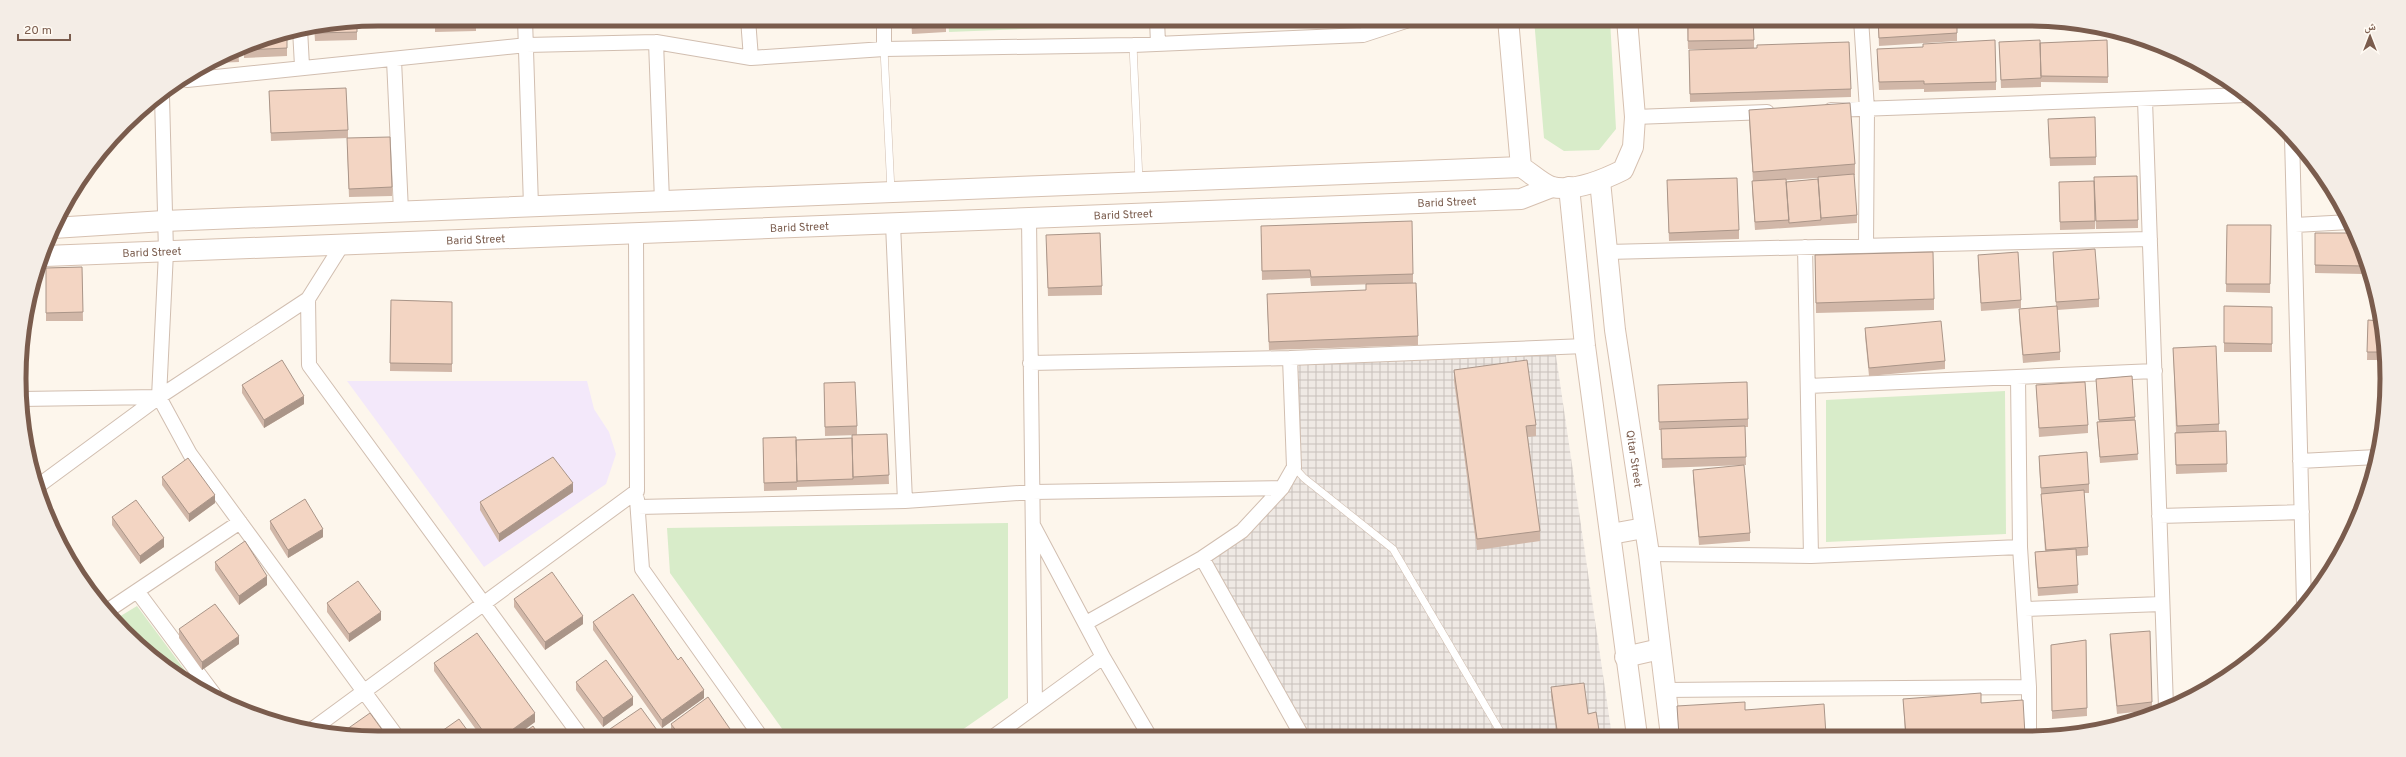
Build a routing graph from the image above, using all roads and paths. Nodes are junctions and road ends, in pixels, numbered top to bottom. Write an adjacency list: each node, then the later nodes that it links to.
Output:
1 (526, 26): 12 (street)
2 (749, 26): 15 (street)
3 (884, 26): 14 (street)
4 (1157, 26): 11 (street)
5 (1391, 26): 11 (street)
6 (1509, 26): 27 (main road)
7 (1628, 26): 25 (main road, Barid Street)
8 (1861, 26): 22 (street)
9 (300, 35): 17 (street)
10 (656, 42): 12 (street); 15 (street); 32 (street)
11 (1158, 44): 13 (street)
12 (527, 45): 16 (street); 33 (street)
13 (1133, 45): 14 (street); 29 (lane)
14 (884, 49): 15 (street); 31 (lane)
15 (751, 58)
16 (394, 60): 17 (street); 34 (street)
17 (302, 66): 18 (street)
18 (192, 80)
19 (2237, 95): 21 (street)
20 (162, 100): 36 (street)
21 (2145, 100): 22 (street); 42 (street)
22 (1867, 109): 23 (street); 44 (street)
23 (1819, 111)
24 (1779, 112): 25 (street)
25 (1635, 117): 28 (main road, Barid Street)
26 (2292, 145): 39 (street)
27 (1521, 167): 29 (main road); 30 (main road)
28 (1600, 181): 30 (main road, Barid Street); 47 (main road, Qitar Street)
29 (1139, 182): 31 (main road)
30 (1561, 187): 35 (main road, Barid Street); 50 (main road)
31 (891, 191): 32 (main road)
32 (662, 201): 33 (main road)
33 (531, 206): 34 (main road)
34 (401, 212): 36 (main road)
35 (1029, 219): 38 (main road, Barid Street); 52 (street)
36 (164, 221): 40 (main road); 46 (street)
37 (2344, 222): 39 (street)
38 (893, 224): 41 (main road, Barid Street); 65 (street)
39 (2295, 225): 59 (street)
40 (60, 228)
41 (636, 234): 43 (main road, Barid Street); 63 (street)
42 (2150, 239): 44 (street); 53 (street)
43 (342, 245): 46 (main road, Barid Street); 49 (street)
44 (1866, 246): 45 (street)
45 (1805, 247): 47 (street); 55 (street)
46 (166, 252): 48 (main road, Barid Street); 56 (street)
47 (1607, 252): 71 (main road, Qitar Street)
48 (48, 256)
49 (308, 299): 56 (street); 79 (street)
50 (1585, 346): 51 (street); 72 (main road)
51 (1290, 358): 52 (street); 60 (street)
52 (1030, 362): 64 (street)
53 (2154, 371): 54 (street); 68 (street)
54 (2018, 377): 55 (street); 73 (street)
55 (1808, 386): 75 (street)
56 (160, 397): 57 (street); 61 (street); 69 (street)
57 (27, 399)
58 (2371, 457): 59 (street)
59 (2300, 462): 67 (street)
60 (1294, 467): 62 (street); 100 (lane)
61 (42, 483)
62 (1282, 488): 64 (street); 76 (street)
63 (637, 491): 66 (street); 79 (street)
64 (1033, 492): 65 (street); 70 (street)
65 (906, 502): 66 (street)
66 (638, 507): 96 (street)
67 (2302, 512): 68 (street); 78 (street)
68 (2160, 516): 80 (street)
69 (240, 522): 77 (street); 90 (street)
70 (1033, 525): 83 (street); 92 (street)
71 (1644, 528): 72 (main road); 74 (main road, Qitar Street)
72 (1611, 534): 85 (main road)
73 (2020, 547): 75 (street); 82 (street)
74 (1649, 554): 75 (street); 84 (main road, Qitar Street)
75 (1812, 556)
76 (1202, 558): 83 (street); 99 (street)
77 (137, 591): 81 (street); 88 (street)
78 (2304, 597)
79 (484, 603): 90 (street); 95 (street)
80 (2162, 604): 82 (street); 91 (street)
81 (111, 608)
82 (2024, 609): 87 (street)
83 (1086, 623): 86 (street)
84 (1660, 649): 85 (main road); 89 (main road, Qitar Street)
85 (1625, 656): 101 (main road)
86 (1103, 657): 92 (street); 98 (street)
87 (2029, 687): 89 (street); 103 (street)
88 (209, 688)
89 (1664, 690): 102 (main road, Qitar Street)
90 (364, 692): 93 (street); 94 (street)
91 (2166, 702)
92 (1035, 705): 97 (street)
93 (318, 725)
94 (393, 731)
95 (577, 731)
96 (757, 731)
97 (1001, 731)
98 (1146, 731)
99 (1299, 731)
100 (1500, 731)
101 (1636, 731)
102 (1669, 731)
103 (2029, 731)

